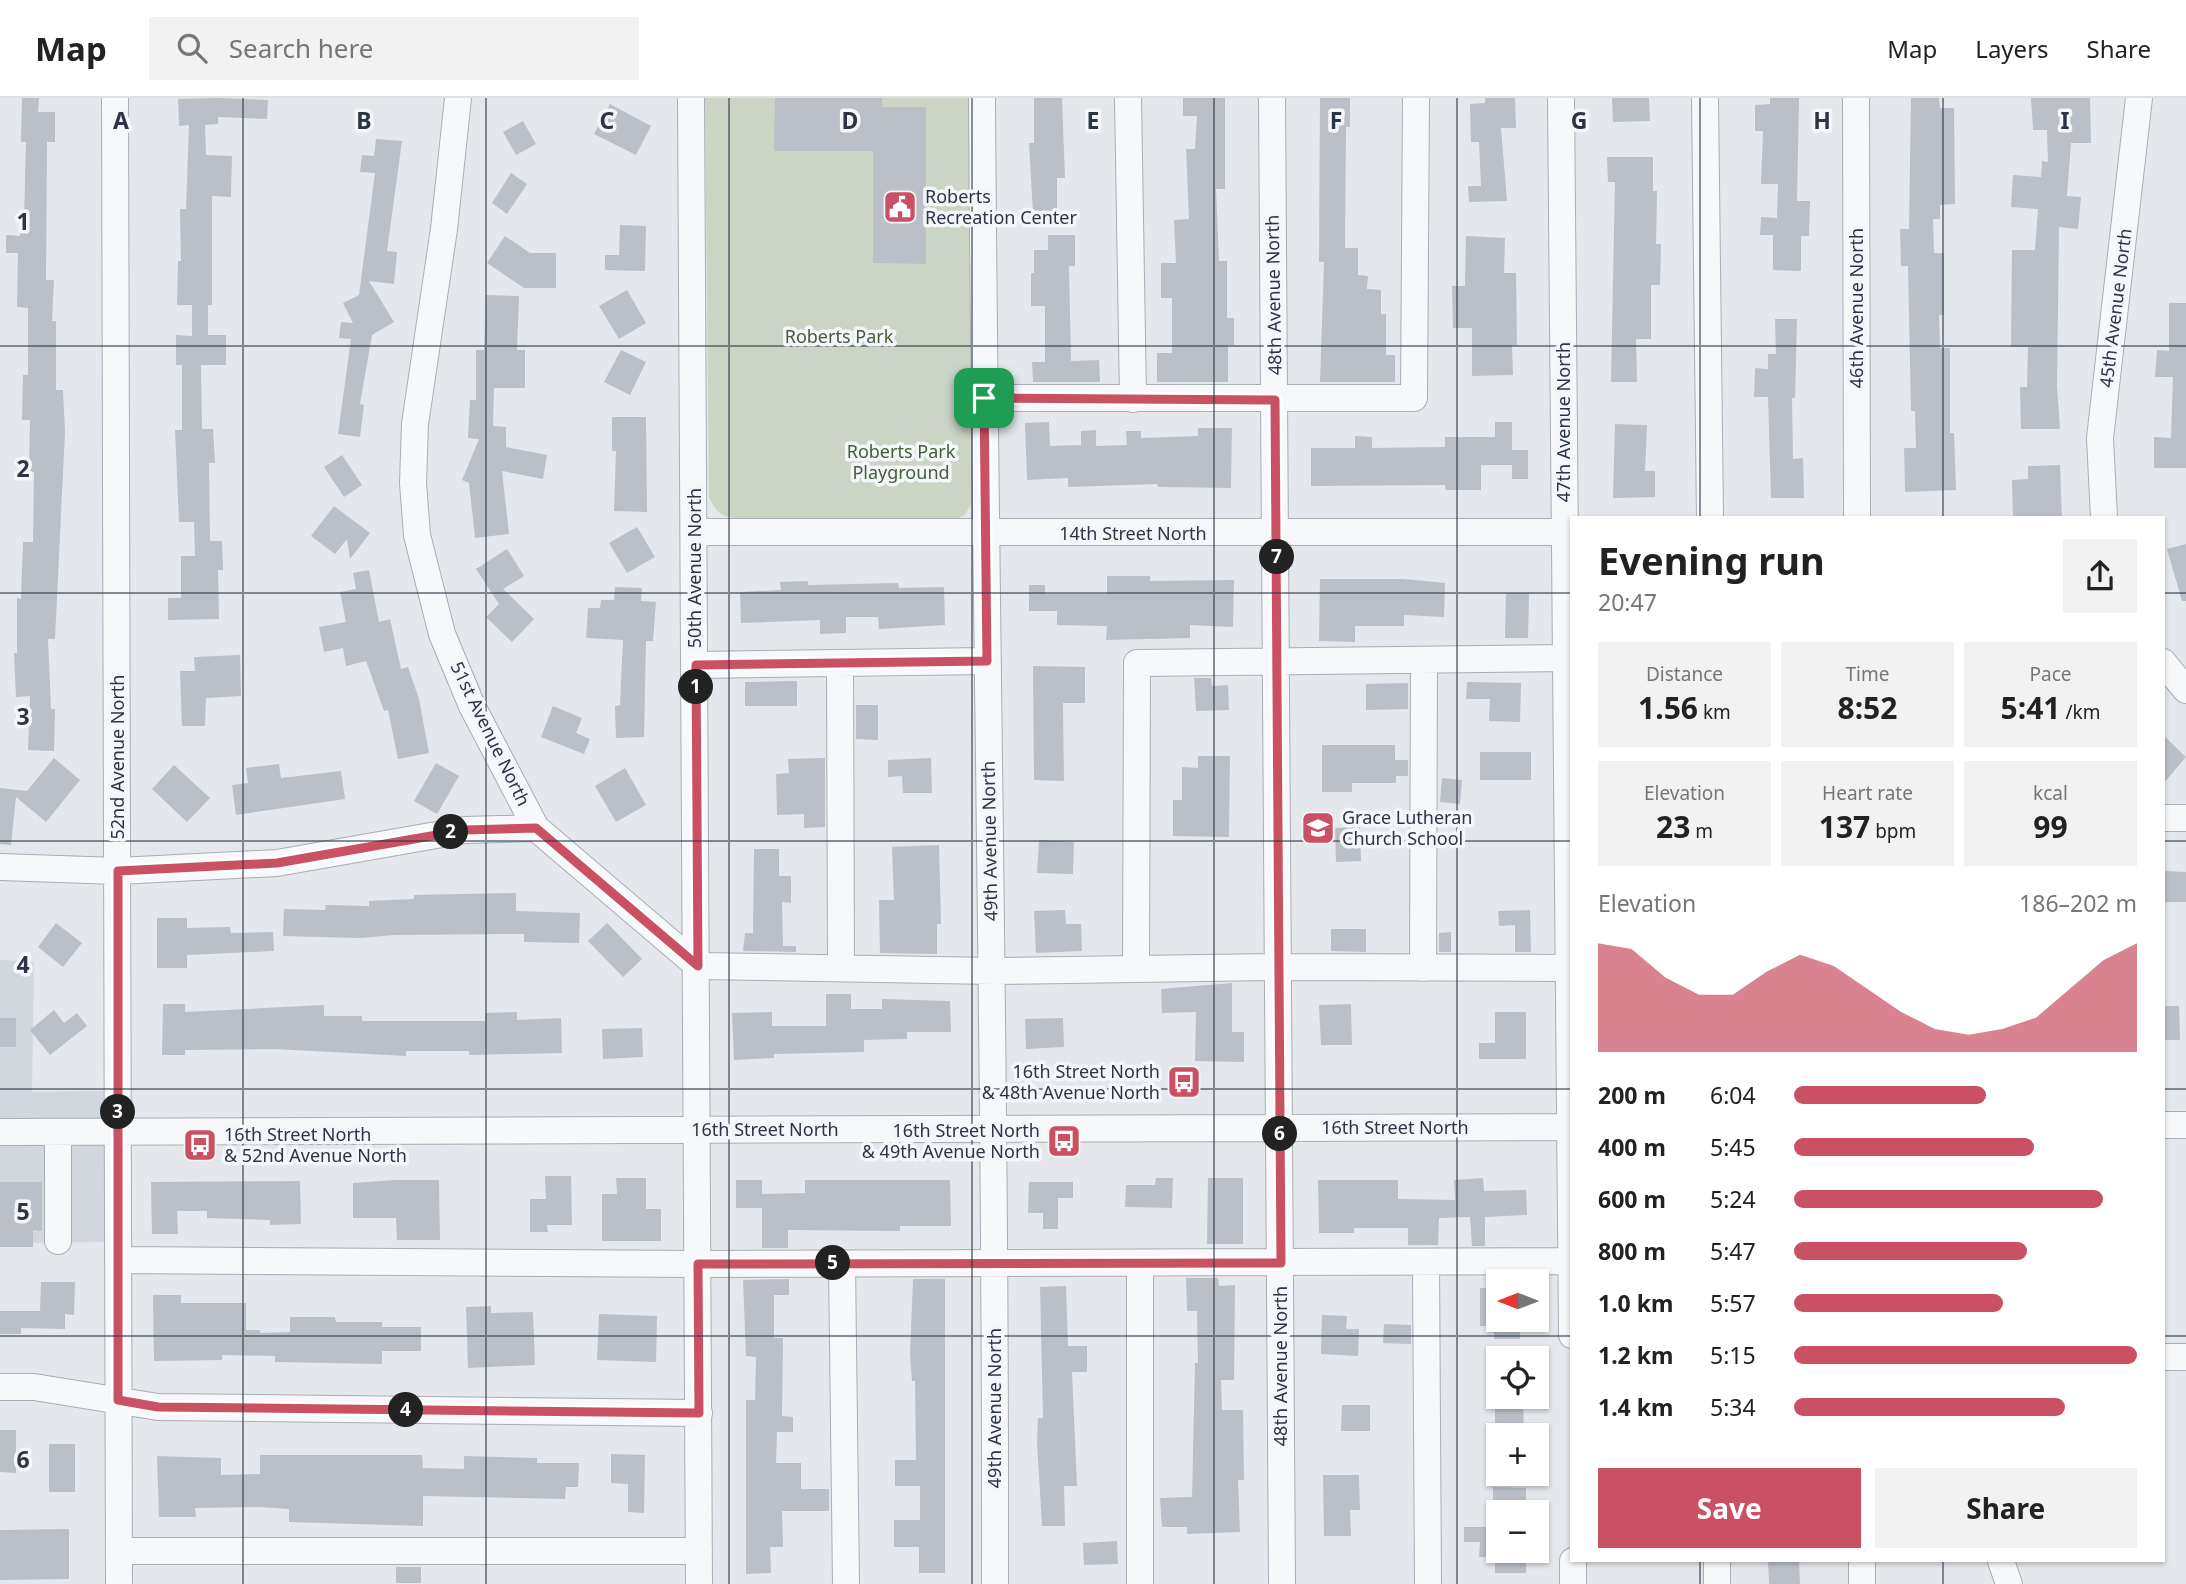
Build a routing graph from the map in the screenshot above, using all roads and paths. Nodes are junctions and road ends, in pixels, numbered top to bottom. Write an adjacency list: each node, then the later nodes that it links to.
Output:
1 (115, 98): 34 (street, 52nd Avenue North)
2 (458, 98): 32 (street, 51st Avenue North)
3 (691, 98): 18 (street, 50th Avenue North)
4 (982, 98): 12 (street, 49th Avenue North)
5 (1128, 98): 13 (street)
6 (1272, 98): 14 (street, 48th Avenue North)
7 (1416, 98): 14 (street)
8 (1561, 98): 19 (street, 47th Avenue North)
9 (1705, 98): 15 (street)
10 (1856, 98): 16 (street, 46th Avenue North)
11 (2139, 98): 17 (street, 45th Avenue North)
12 (984, 398): 13 (street); 20 (street, 49th Avenue North)
13 (1133, 399): 14 (street)
14 (1275, 400): 21 (street, 48th Avenue North)
15 (1710, 516)
16 (1857, 516)
17 (2104, 516)
18 (695, 532): 20 (street, 14th Street North); 28 (street, 50th Avenue North)
19 (1568, 532): 21 (street, 14th Street North); 22 (street, 47th Avenue North)
20 (985, 534): 21 (street, 14th Street North); 24 (street, 49th Avenue North)
21 (1276, 534): 25 (street, 48th Avenue North)
22 (1566, 658): 23 (street); 39 (street, 47th Avenue North)
23 (1424, 660): 25 (street); 38 (street)
24 (987, 661): 26 (street); 41 (street, 49th Avenue North)
25 (1277, 662): 36 (street, 48th Avenue North); 40 (street)
26 (840, 663): 28 (street); 37 (street)
27 (2165, 664): 29 (street)
28 (696, 665): 35 (street, 50th Avenue North)
29 (2186, 690)
30 (2165, 818): 31 (street)
31 (2186, 818)
32 (536, 828): 34 (street); 35 (street, 51st Avenue North)
33 (0, 867): 34 (street)
34 (118, 871): 50 (street, 52nd Avenue North)
35 (698, 966): 37 (street); 47 (street, 50th Avenue North)
36 (1279, 967): 38 (street); 40 (street); 45 (street, 48th Avenue North)
37 (841, 968): 41 (street)
38 (1423, 968): 39 (street)
39 (1570, 968)
40 (1136, 969): 41 (street)
41 (993, 971): 46 (street, 49th Avenue North)
42 (2165, 1125): 43 (street)
43 (2186, 1125)
44 (1570, 1127): 45 (street, 16th Street North)
45 (1280, 1128): 46 (street, 16th Street North); 58 (street, 48th Avenue North)
46 (996, 1129): 47 (street, 16th Street North); 56 (street, 49th Avenue North)
47 (698, 1130): 50 (street, 16th Street North); 59 (street, 50th Avenue North)
48 (0, 1132): 49 (street, 16th Street North)
49 (58, 1132): 50 (street, 16th Street North); 51 (street)
50 (118, 1132): 52 (street, 52nd Avenue North)
51 (58, 1241)
52 (118, 1260): 59 (street); 63 (street, 52nd Avenue North)
53 (1570, 1261): 54 (street)
54 (1426, 1262): 58 (street); 77 (street)
55 (842, 1263): 56 (street); 59 (street); 73 (street)
56 (996, 1263): 57 (street); 74 (street, 49th Avenue North)
57 (1140, 1263): 58 (street); 75 (street)
58 (1281, 1263): 76 (street, 48th Avenue North)
59 (698, 1264): 64 (street, 50th Avenue North)
60 (2165, 1357): 61 (street)
61 (2186, 1357)
62 (0, 1387): 63 (street)
63 (118, 1400): 64 (street); 65 (street, 52nd Avenue North)
64 (699, 1413): 66 (street, 50th Avenue North)
65 (119, 1551): 66 (street); 71 (street, 52nd Avenue North)
66 (699, 1551): 72 (street, 50th Avenue North)
67 (1573, 1562): 78 (street)
68 (1717, 1562): 79 (street)
69 (1862, 1562): 80 (street)
70 (2001, 1562): 81 (street)
71 (119, 1584)
72 (699, 1584)
73 (846, 1584)
74 (995, 1584)
75 (1140, 1584)
76 (1282, 1584)
77 (1428, 1584)
78 (1573, 1584)
79 (1717, 1584)
80 (1862, 1584)
81 (2009, 1584)

